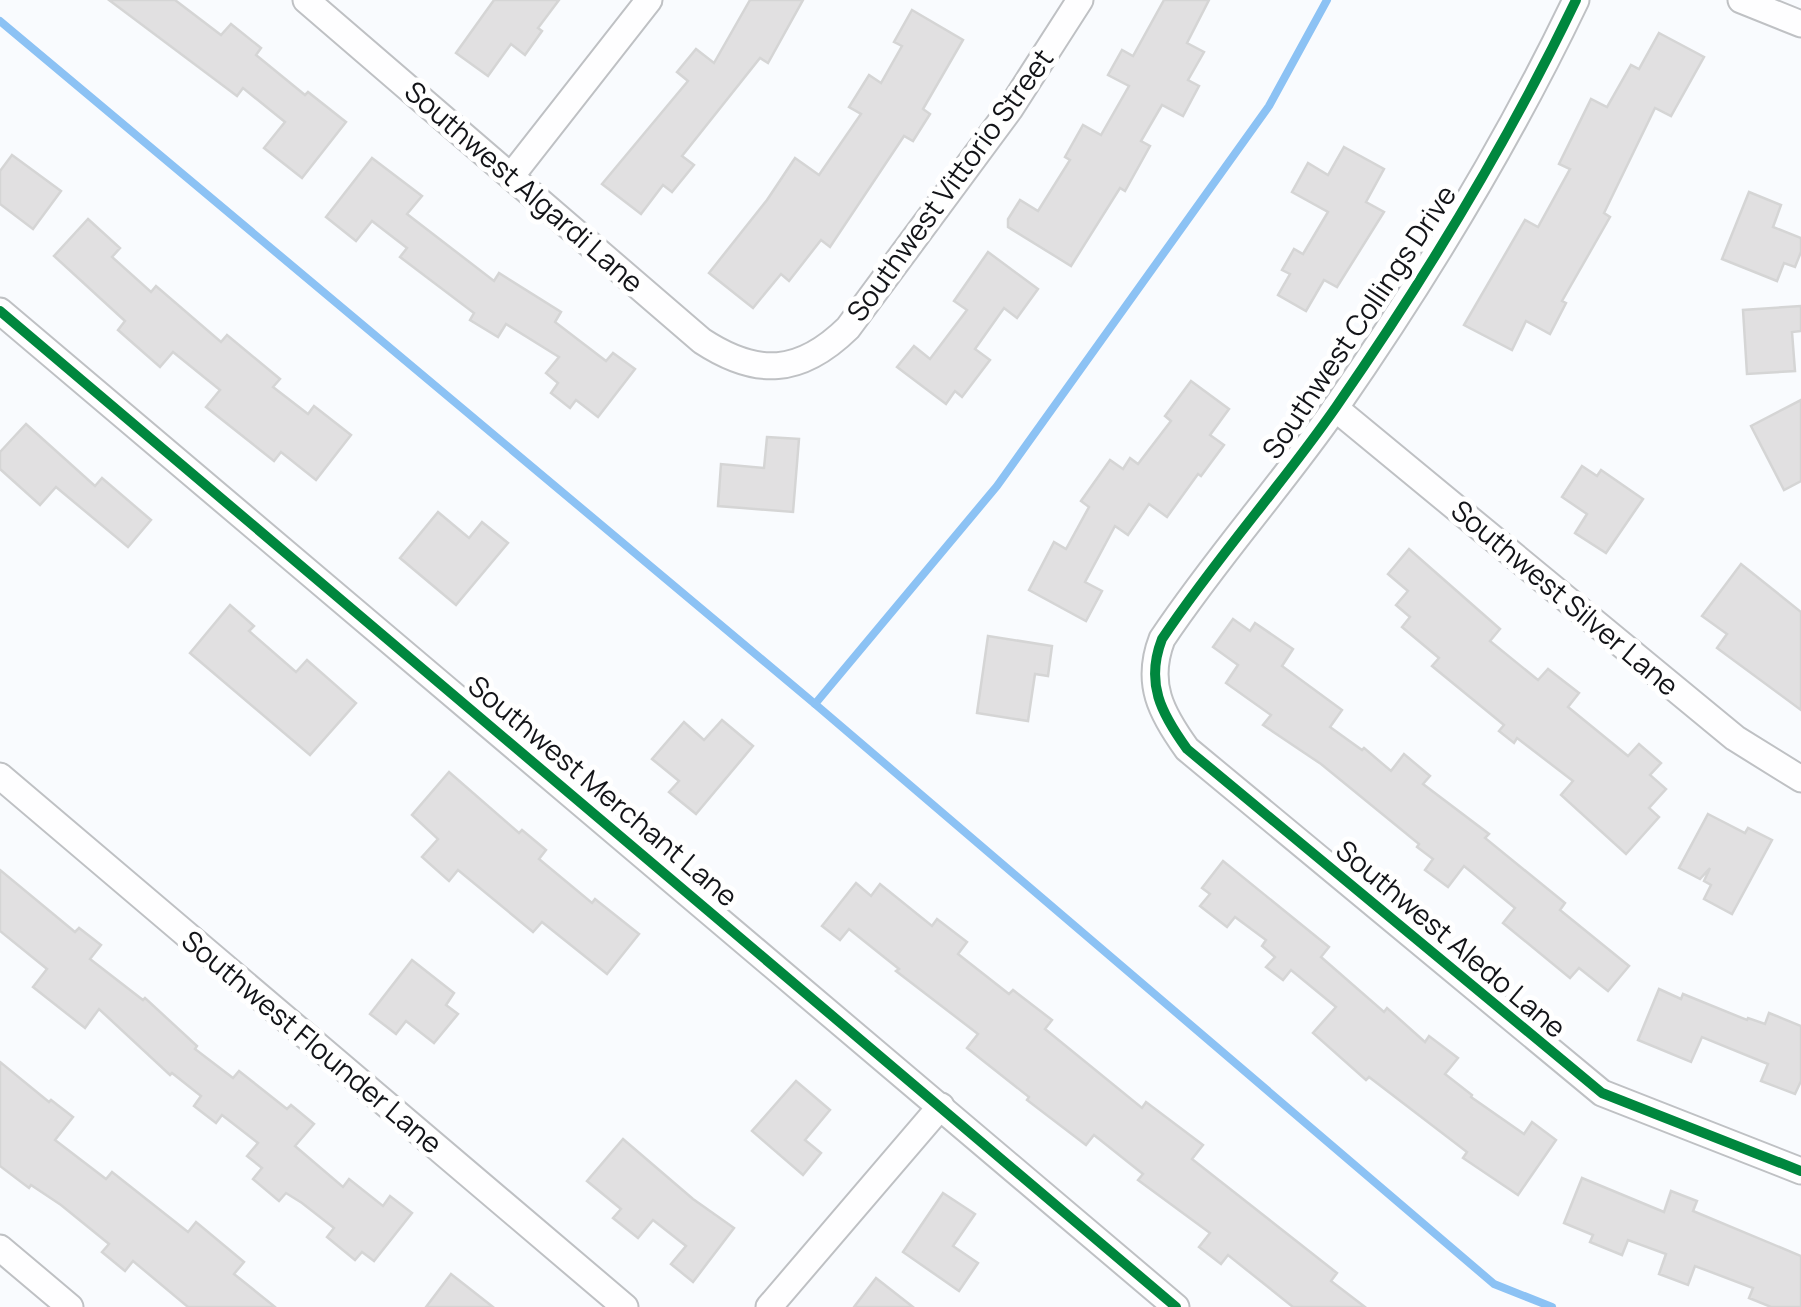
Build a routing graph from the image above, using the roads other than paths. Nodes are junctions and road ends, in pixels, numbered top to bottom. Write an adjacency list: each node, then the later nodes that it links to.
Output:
1 (306, 0): 7 (street, Southwest Algardi Lane)
2 (649, 0): 7 (street)
3 (1080, 0): 9 (street, Southwest Vittorio Street)
4 (1576, 0): 10 (street, Southwest Collings Drive)
5 (1740, 0): 6 (street)
6 (1801, 24)
7 (512, 175): 9 (street, Southwest Algardi Lane)
8 (0, 311): 14 (street, Southwest Merchant Lane)
9 (748, 364)
10 (1335, 408): 11 (street, Southwest Collings Drive); 13 (street, Southwest Silver Lane)
11 (1156, 655): 15 (street, Southwest Aledo Lane)
12 (0, 776): 18 (street, Southwest Flounder Lane)
13 (1801, 779)
14 (942, 1106): 19 (street); 20 (street, Southwest Merchant Lane)
15 (1801, 1171)
16 (0, 1248): 17 (street)
17 (70, 1307)
18 (625, 1307)
19 (769, 1307)
20 (1176, 1307)

